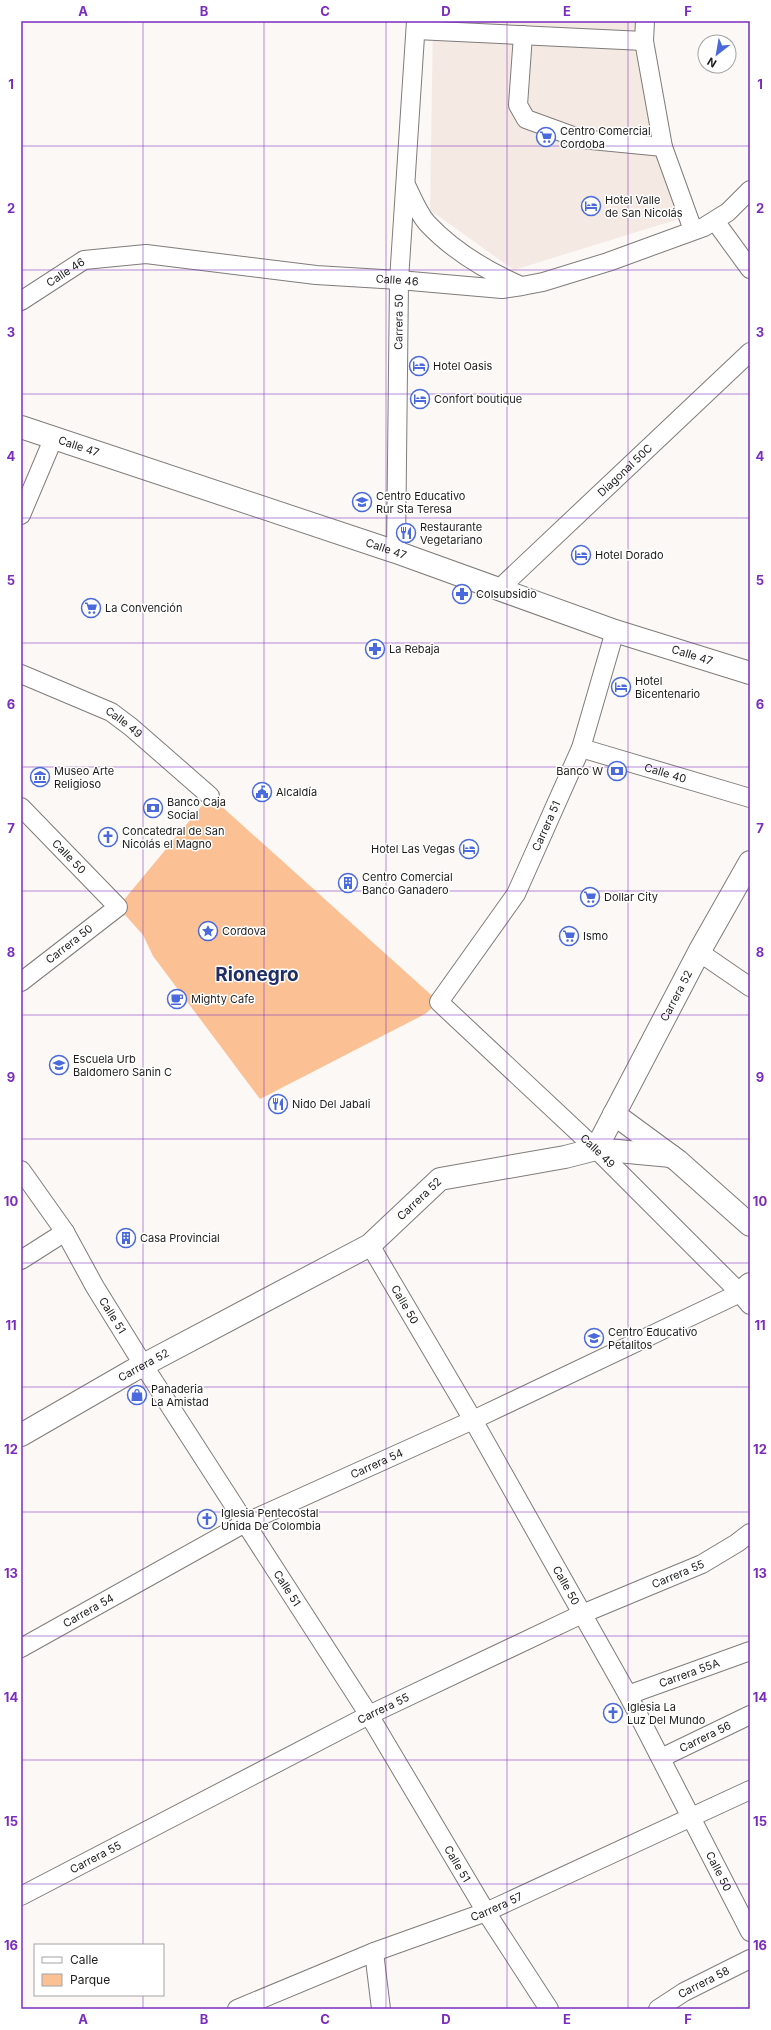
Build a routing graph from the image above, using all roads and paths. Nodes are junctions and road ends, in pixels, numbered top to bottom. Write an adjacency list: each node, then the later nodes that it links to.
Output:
1 (645, 21): 4 (street)
2 (416, 26): 3 (street); 6 (street, Carrera 50)
3 (524, 35): 4 (street); 5 (street)
4 (644, 41): 5 (street)
5 (663, 147): 9 (street)
6 (406, 185): 11 (street, Carrera 50); 12 (street)
7 (750, 190): 8 (street, Calle 46)
8 (715, 221): 9 (street, Calle 46); 10 (street)
9 (694, 230): 12 (street, Calle 46)
10 (750, 269)
11 (399, 280): 12 (street, Calle 46); 13 (street, Calle 46); 18 (street, Carrera 50)
12 (522, 286)
13 (21, 301)
14 (750, 352): 19 (street, Diagonal 50C)
15 (21, 427): 16 (street, Calle 47)
16 (54, 437): 17 (street); 18 (street, Calle 47)
17 (21, 515)
18 (396, 552): 19 (street, Calle 47)
19 (499, 589): 20 (street, Calle 47)
20 (615, 631): 21 (street, Calle 47); 23 (street, Carrera 51)
21 (750, 673)
22 (21, 674): 24 (street, Calle 49)
23 (581, 748): 25 (street, Calle 40); 32 (street, Carrera 51)
24 (210, 796)
25 (750, 798)
26 (24, 816): 28 (street, Calle 50)
27 (750, 862): 29 (street, Carrera 52)
28 (118, 906): 30 (street, Carrera 50)
29 (699, 952): 31 (street); 33 (street, Carrera 52)
30 (21, 982)
31 (750, 987)
32 (439, 1002): 34 (street, Calle 49)
33 (614, 1114): 34 (street, Carrera 52); 35 (street)
34 (596, 1149): 35 (street); 39 (street, Carrera 52); 41 (street, Calle 49)
35 (671, 1156): 37 (street)
36 (21, 1170): 38 (street, Calle 51)
37 (748, 1221)
38 (65, 1232): 40 (street); 42 (street, Calle 51)
39 (370, 1245): 42 (street, Carrera 52); 43 (street, Calle 50)
40 (21, 1260)
41 (747, 1293): 43 (street, Carrera 54)
42 (144, 1366): 44 (street, Carrera 52); 45 (street, Calle 51)
43 (473, 1420): 45 (street, Carrera 54); 47 (street, Calle 50)
44 (21, 1435)
45 (245, 1523): 48 (street, Carrera 54); 51 (street, Calle 51)
46 (750, 1533): 47 (street, Carrera 55)
47 (582, 1614): 50 (street, Calle 50); 51 (street, Carrera 55)
48 (21, 1648)
49 (750, 1651): 50 (street, Carrera 55A)
50 (628, 1695): 53 (street, Calle 50)
51 (369, 1715): 56 (street, Carrera 55); 57 (street, Calle 51)
52 (750, 1715): 53 (street, Carrera 56)
53 (661, 1758): 55 (street, Calle 50)
54 (750, 1790): 55 (street, Carrera 57)
55 (691, 1817): 57 (street, Carrera 57); 58 (street, Calle 50)
56 (21, 1896)
57 (486, 1912): 59 (street, Carrera 57); 63 (street, Calle 51)
58 (750, 1932)
59 (374, 1952): 61 (street, Carrera 57); 62 (street)
60 (750, 1959): 64 (street, Carrera 58)
61 (237, 2009)
62 (381, 2009)
63 (550, 2009)
64 (658, 2009)

